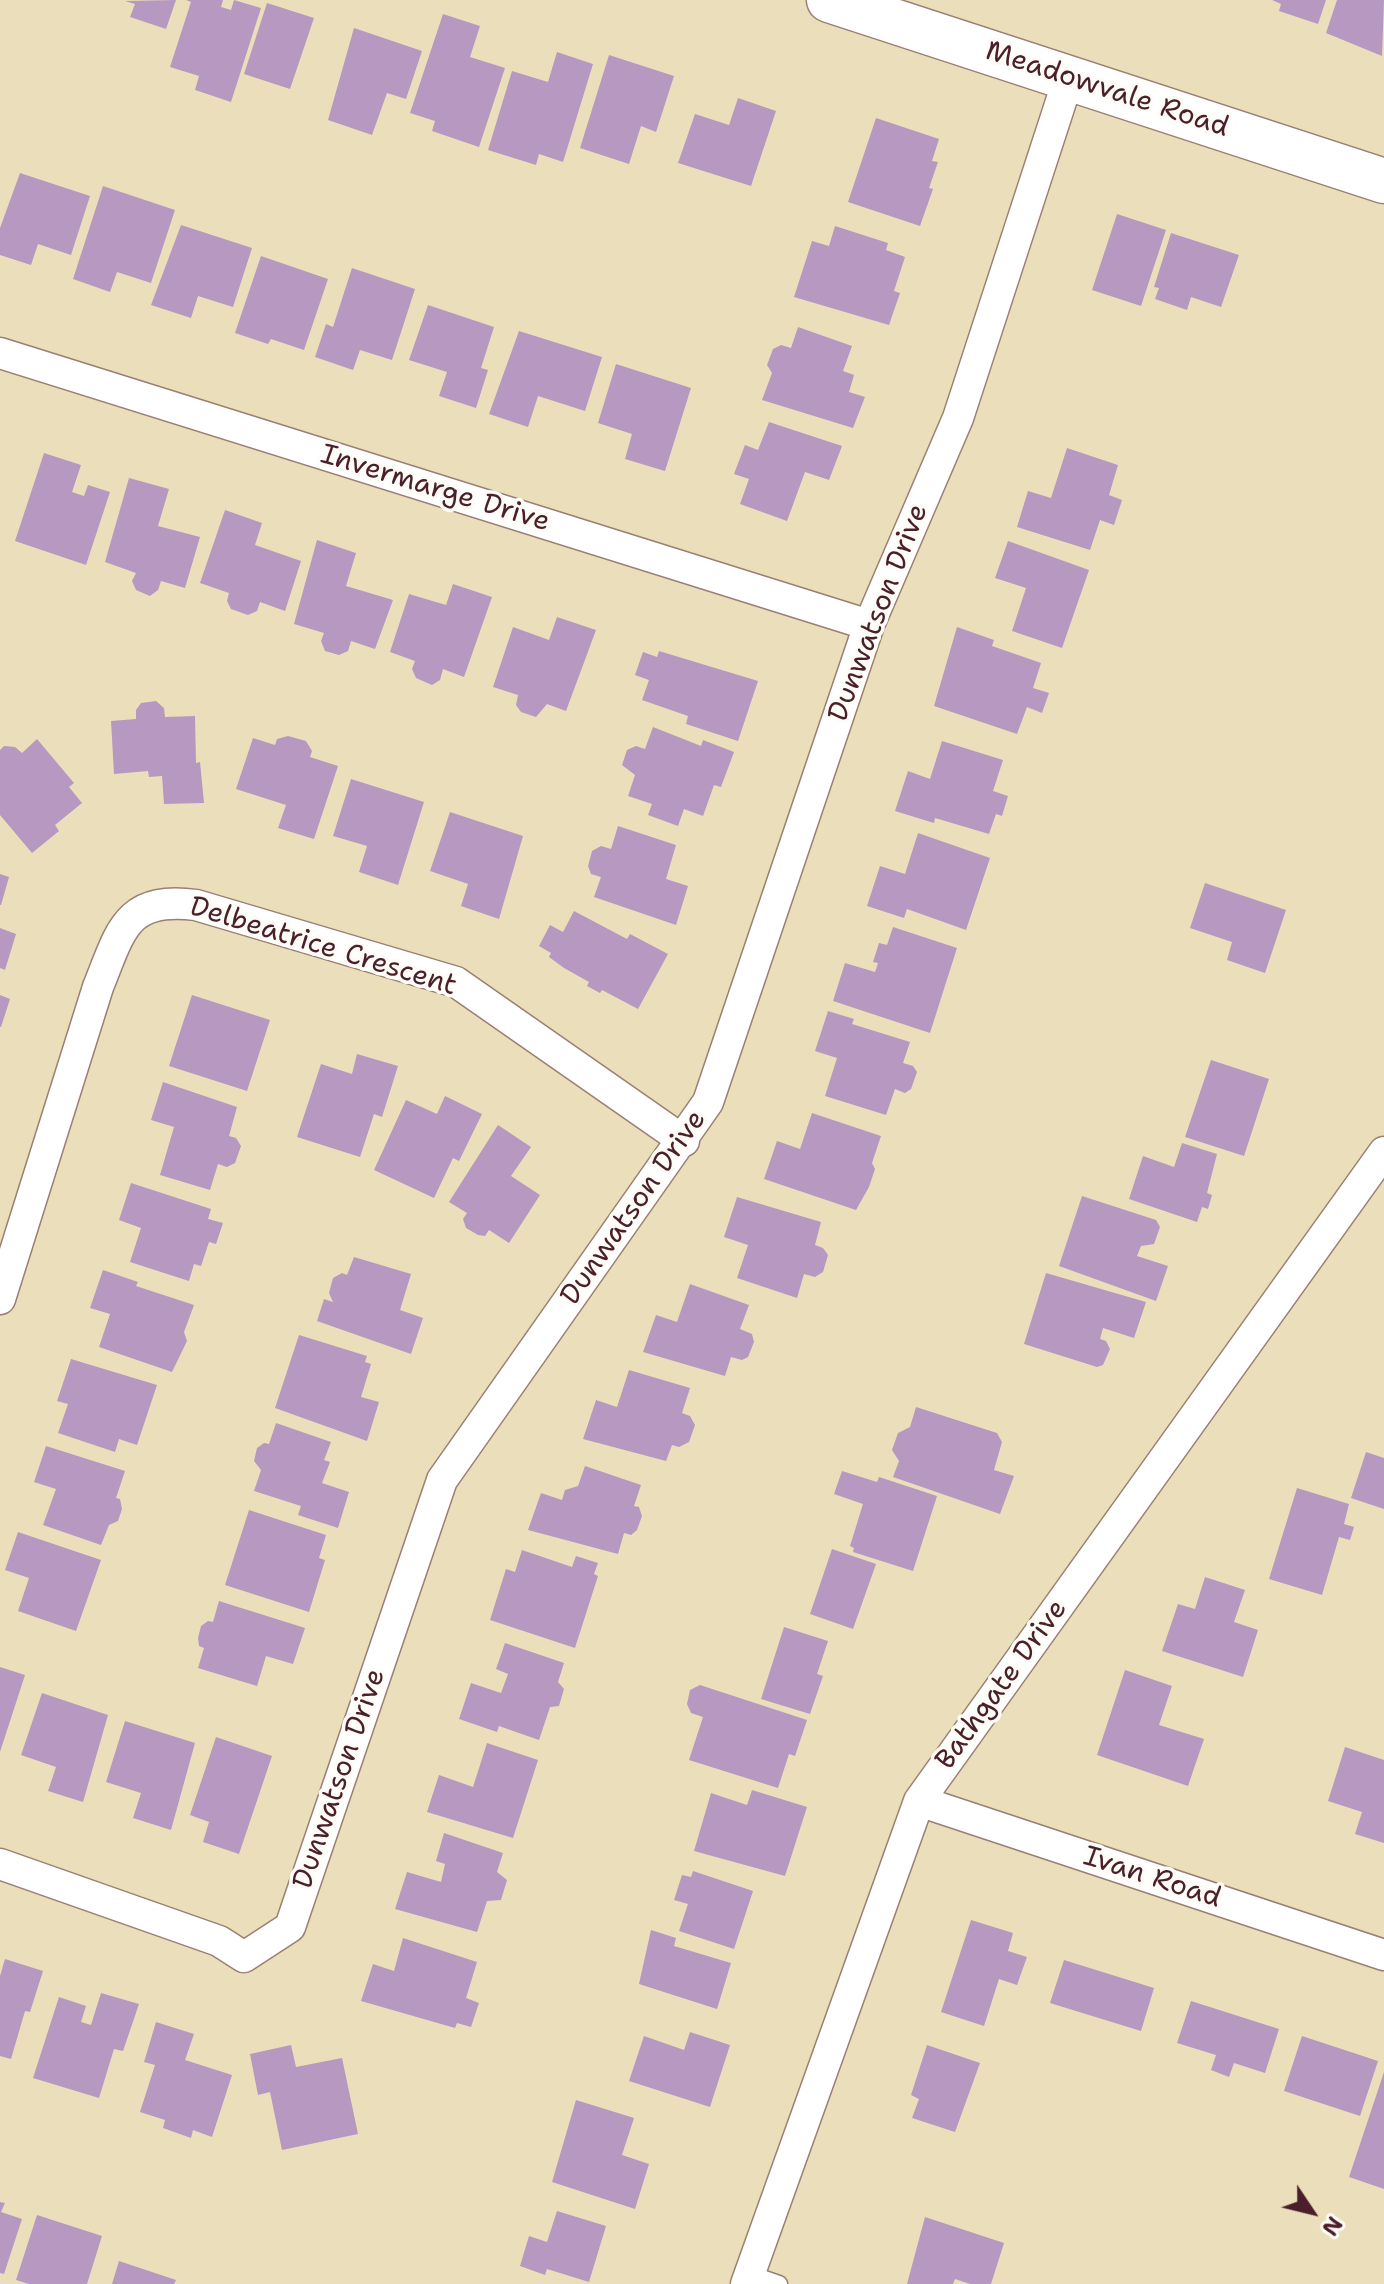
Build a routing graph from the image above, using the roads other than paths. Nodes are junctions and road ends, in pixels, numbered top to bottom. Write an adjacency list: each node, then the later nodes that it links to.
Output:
1 (829, 0): 2 (street, Meadowvale Road)
2 (1069, 77): 3 (street, Meadowvale Road); 5 (street, Dunwatson Drive)
3 (1384, 181)
4 (0, 353): 5 (street, Invermarge Drive)
5 (869, 625): 6 (street, Dunwatson Drive)
6 (684, 1141): 8 (street, Delbeatrice Crescent); 10 (street, Dunwatson Drive)
7 (1384, 1152): 9 (street, Bathgate Drive)
8 (0, 1299)
9 (919, 1801): 11 (street, Ivan Road); 12 (street, Bathgate Drive)
10 (0, 1864)
11 (1384, 1955)
12 (748, 2279): 13 (lane)
13 (779, 2284)

